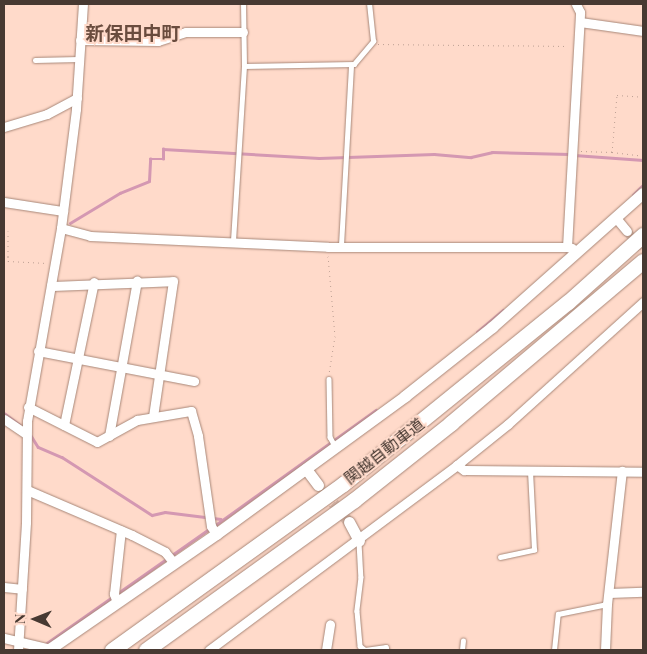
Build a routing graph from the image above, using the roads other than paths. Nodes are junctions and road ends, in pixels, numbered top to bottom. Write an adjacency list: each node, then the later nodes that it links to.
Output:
1 (82, 4): 8 (street)
2 (243, 4): 7 (lane)
3 (369, 4): 11 (lane)
4 (576, 4): 5 (street)
5 (580, 22): 6 (street); 24 (street)
6 (643, 31)
7 (243, 32): 8 (street); 12 (lane)
8 (80, 40): 9 (street)
9 (79, 59): 10 (lane); 13 (street)
10 (35, 60)
11 (351, 65): 12 (lane); 23 (lane)
12 (244, 66): 22 (lane)
13 (77, 98): 14 (street); 17 (street)
14 (4, 127)
15 (643, 193): 18 (street)
16 (4, 202): 17 (street)
17 (63, 211): 19 (street)
18 (616, 218): 20 (street); 25 (street)
19 (61, 228): 22 (street); 29 (street)
20 (627, 231)
21 (643, 235): 68 (highway, 関越自動車道)
22 (232, 242): 23 (street)
23 (340, 245): 24 (street)
24 (567, 246): 25 (street)
25 (579, 251): 43 (street)
26 (643, 260): 69 (highway, 関越自動車道)
27 (137, 281): 28 (street); 33 (street); 34 (street)
28 (94, 282): 29 (street); 32 (street)
29 (51, 286): 31 (street)
30 (643, 302): 44 (street)
31 (38, 352): 32 (street); 37 (street)
32 (79, 359): 33 (street); 40 (street)
33 (120, 367): 34 (street); 42 (street)
34 (160, 375): 36 (street); 38 (street)
35 (329, 380): 43 (lane)
36 (194, 381)
37 (28, 407): 40 (street); 41 (street)
38 (153, 416): 42 (street); 53 (street)
39 (4, 419): 41 (street)
40 (64, 424): 42 (street)
41 (25, 433): 50 (street)
42 (109, 436)
43 (335, 446): 45 (street)
44 (457, 465): 46 (street); 54 (street)
45 (306, 469): 49 (street); 53 (street)
46 (530, 469): 47 (street); 55 (lane)
47 (622, 471): 48 (street); 60 (street)
48 (643, 472)
49 (318, 485)
50 (27, 490): 52 (street); 58 (street)
51 (349, 522): 54 (street)
52 (121, 530): 56 (street); 61 (street)
53 (216, 534): 56 (street)
54 (359, 541): 70 (street); 72 (lane)
55 (500, 557)
56 (174, 564): 61 (street)
57 (4, 587): 58 (street)
58 (22, 589): 66 (street)
59 (643, 592): 60 (street)
60 (609, 593): 62 (street)
61 (117, 602): 67 (street)
62 (607, 604): 74 (lane); 75 (street)
63 (330, 624): 71 (street)
64 (4, 638): 66 (street)
65 (462, 641): 73 (lane)
66 (18, 645): 67 (street)
67 (51, 650)
68 (112, 650)
69 (146, 650)
70 (209, 650)
71 (326, 650)
72 (387, 650)
73 (462, 650)
74 (554, 650)
75 (605, 650)

